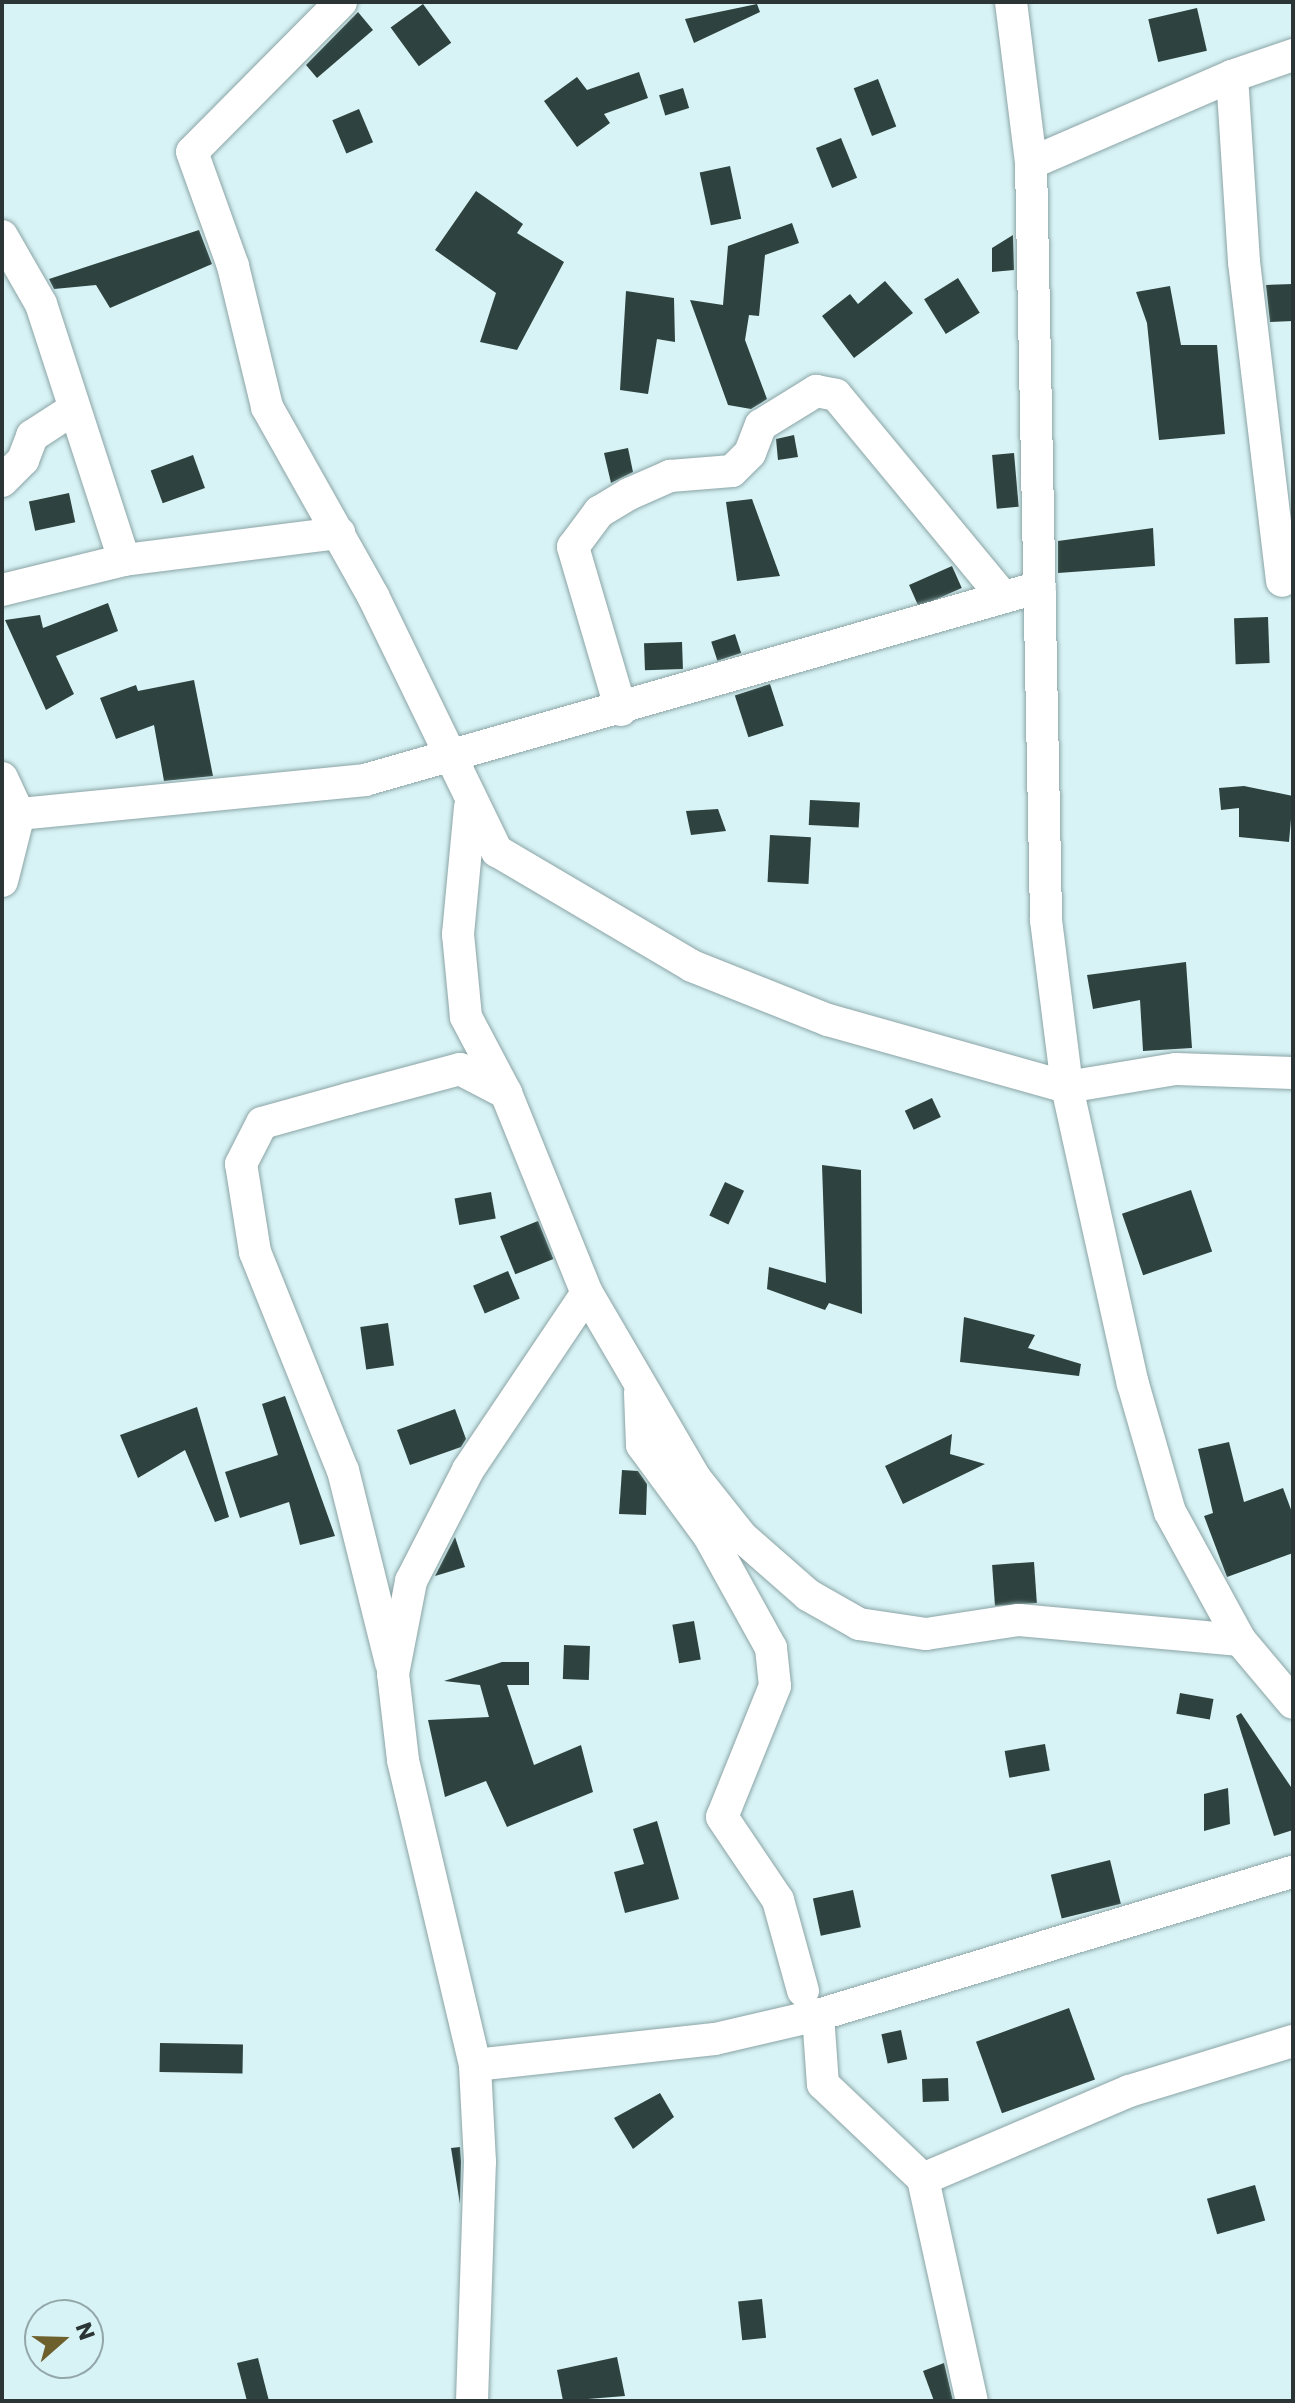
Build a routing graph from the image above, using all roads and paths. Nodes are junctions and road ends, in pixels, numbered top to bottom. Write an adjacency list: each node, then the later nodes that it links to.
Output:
1 (341, 2): 9 (street)
2 (1011, 2): 5 (street)
3 (1293, 55): 4 (street)
4 (1232, 76): 5 (street); 11 (street)
5 (1031, 163): 12 (street)
6 (2, 236): 7 (street)
7 (72, 410): 8 (street); 10 (street)
8 (2, 481)
9 (339, 533): 10 (street); 16 (street)
10 (124, 560): 13 (street)
11 (1282, 581)
12 (1040, 587): 14 (street); 22 (street)
13 (2, 590)
14 (1003, 597): 15 (street); 15 (street)
15 (621, 710): 16 (street)
16 (447, 759): 18 (street); 19 (street)
17 (2, 778): 19 (street)
18 (470, 807): 22 (street); 23 (street)
19 (19, 814): 20 (street)
20 (2, 881)
21 (1293, 1073): 22 (street)
22 (1067, 1087): 26 (street)
23 (506, 1093): 24 (street); 27 (street)
24 (587, 1293): 25 (street); 27 (street)
25 (640, 1386): 26 (street); 30 (street)
26 (1240, 1640): 28 (street)
27 (393, 1674): 32 (street)
28 (1293, 1703)
29 (1293, 1872): 30 (street)
30 (811, 2003): 32 (street); 33 (street)
31 (1293, 2041): 33 (street)
32 (475, 2065): 34 (street)
33 (923, 2179): 35 (street)
34 (472, 2401)
35 (972, 2401)

